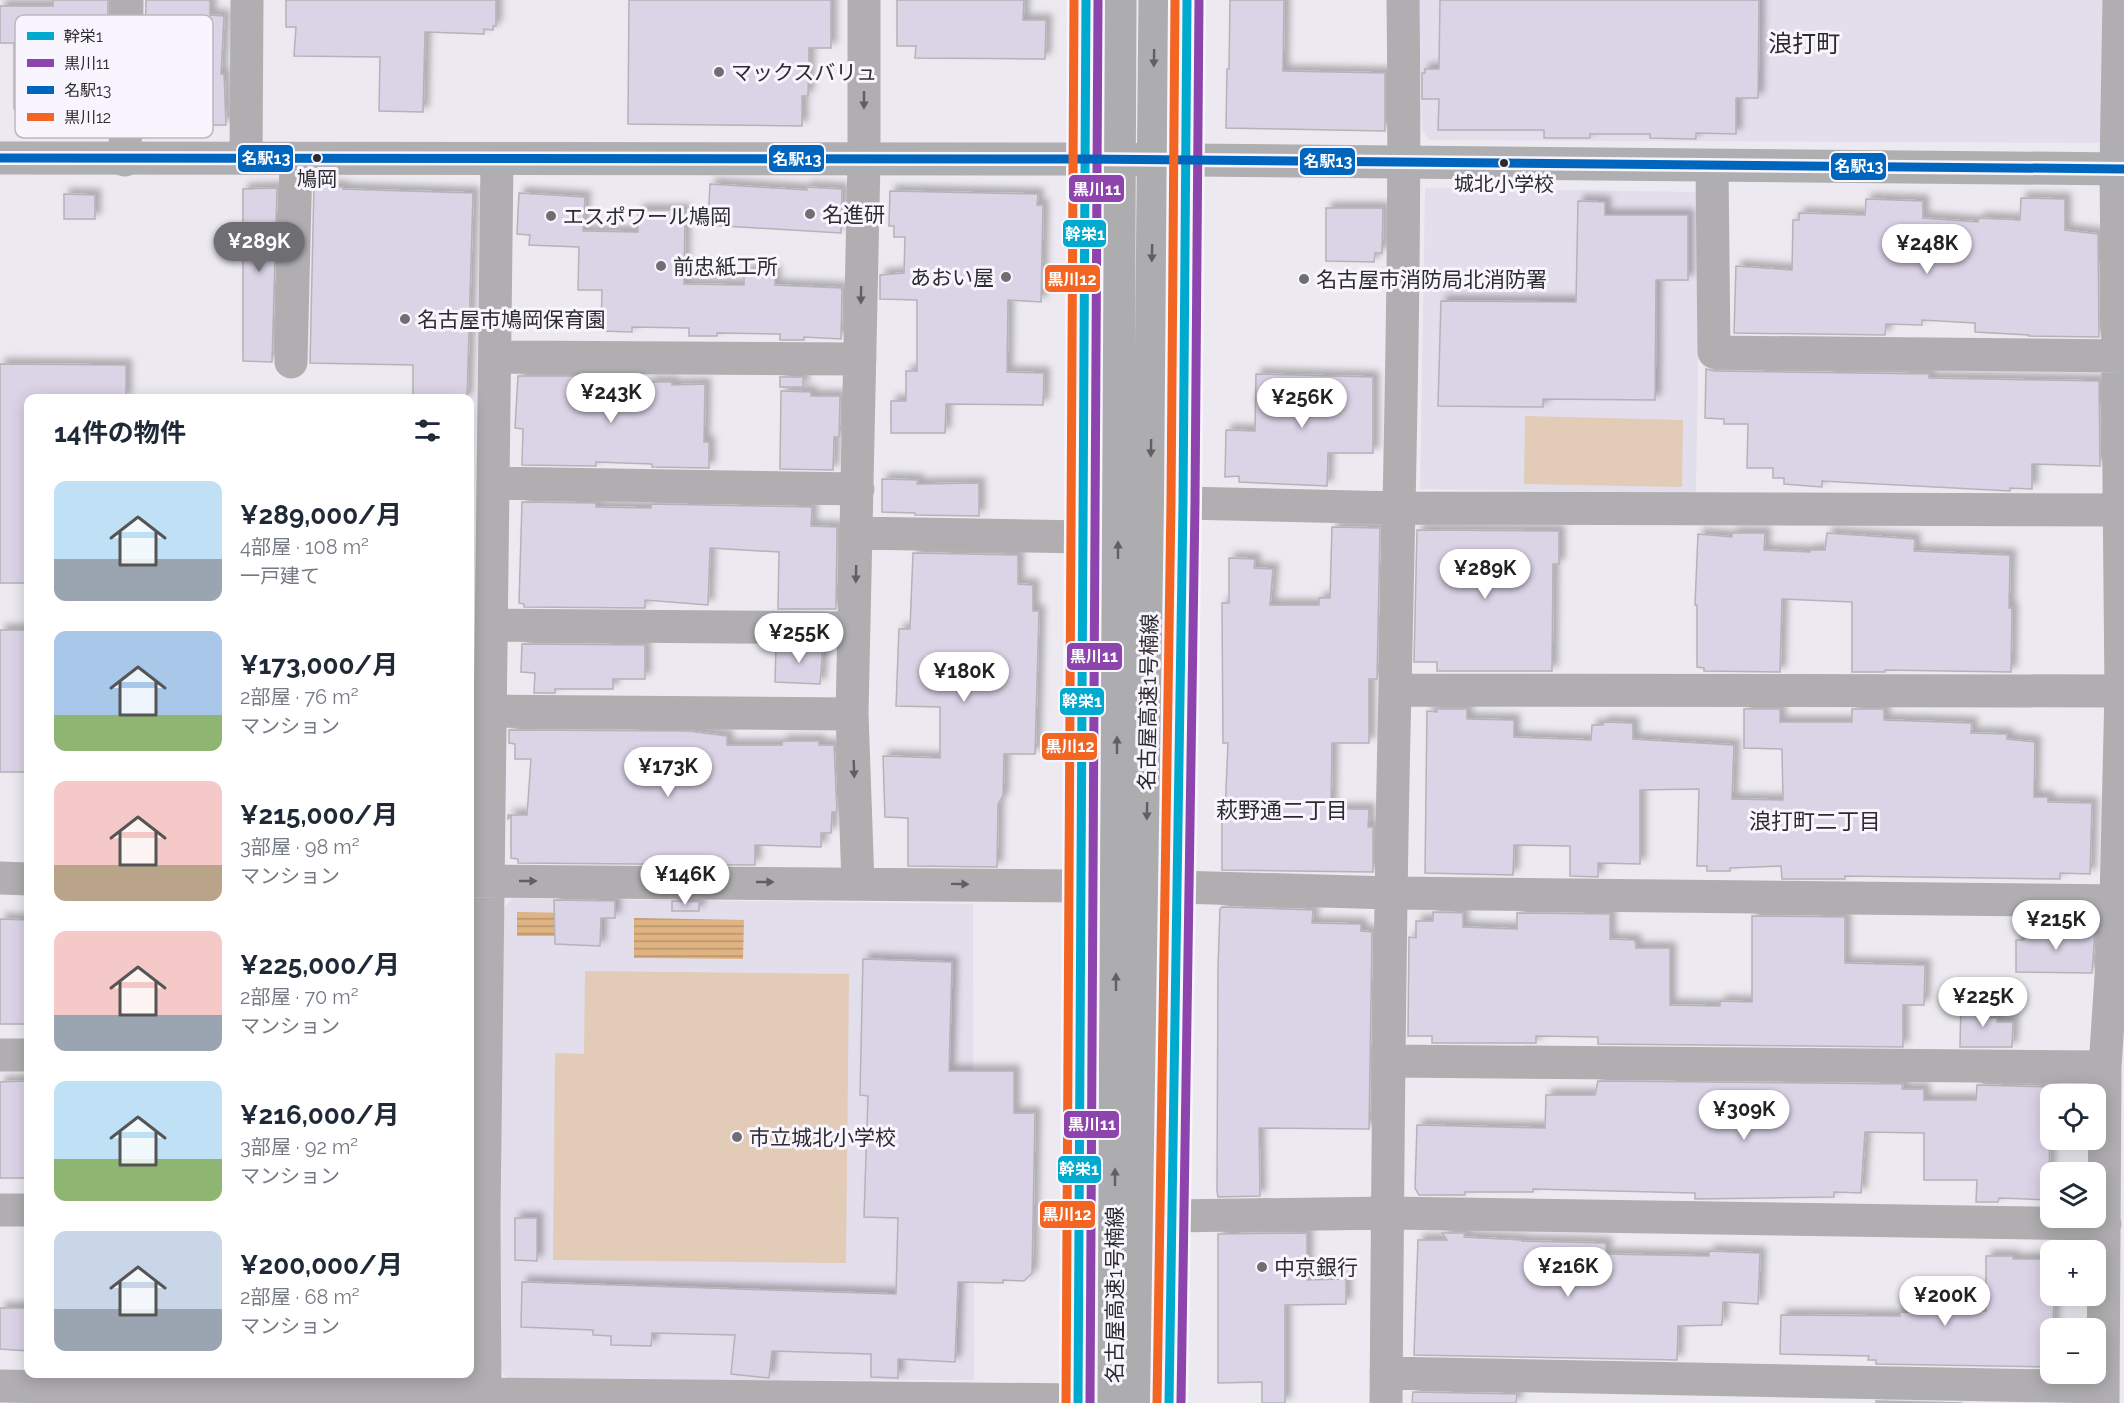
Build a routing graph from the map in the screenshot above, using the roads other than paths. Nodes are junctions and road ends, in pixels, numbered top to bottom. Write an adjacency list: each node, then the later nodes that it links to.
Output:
1 (127, 0): 10 (street)
2 (247, 0): 13 (street)
3 (864, 0): 18 (street, one-way to 18)
4 (1086, 0): 14 (highway)
5 (1120, 0): 67 (highway, 名古屋高速1号楠線, one-way to 5, bridge)
6 (1155, 0): 68 (highway, 名古屋高速1号楠線, one-way to 68, bridge)
7 (1187, 0): 19 (highway)
8 (1403, 0): 20 (street)
9 (2118, 0): 22 (street)
10 (127, 15)
11 (125, 138): 15 (street)
12 (0, 158): 15 (street)
13 (246, 158): 15 (street); 16 (street)
14 (1084, 159): 18 (street); 19 (street); 33 (highway)
15 (125, 160)
16 (296, 160): 17 (street); 26 (street)
17 (497, 160): 18 (street); 24 (street)
18 (864, 160): 25 (street, one-way to 25)
19 (1186, 161): 20 (street); 29 (highway)
20 (1405, 163): 21 (street); 30 (street)
21 (1712, 166): 22 (street); 23 (street)
22 (2120, 169): 23 (street)
23 (2121, 356): 31 (street)
24 (495, 357): 25 (street); 27 (street)
25 (860, 359): 28 (street)
26 (291, 362)
27 (494, 483): 28 (street); 34 (street)
28 (858, 489): 32 (street)
29 (1183, 502): 30 (street); 45 (highway)
30 (1400, 508): 31 (street); 36 (street)
31 (2122, 511): 37 (street)
32 (856, 533): 33 (street); 35 (street, one-way to 35)
33 (1084, 537): 44 (highway)
34 (492, 625): 35 (street); 38 (street)
35 (854, 628): 39 (street)
36 (1395, 690): 37 (street); 46 (street)
37 (2123, 691): 47 (street)
38 (484, 694): 39 (street); 42 (street)
39 (852, 714): 43 (street, one-way to 43)
40 (0, 878): 41 (street)
41 (24, 879)
42 (479, 881): 43 (street, one-way to 43); 50 (street)
43 (858, 883): 44 (street, one-way to 44)
44 (1080, 886): 66 (highway)
45 (1177, 887): 46 (street); 58 (highway)
46 (1391, 893): 47 (street); 51 (street)
47 (2120, 901): 52 (street)
48 (0, 1055): 49 (street)
49 (24, 1055)
50 (478, 1059): 57 (street)
51 (1389, 1061): 52 (street); 56 (street)
52 (2106, 1067): 53 (street)
53 (2105, 1162)
54 (0, 1210): 55 (street)
55 (24, 1210)
56 (1388, 1213): 58 (street); 59 (street); 62 (street)
57 (477, 1214): 64 (street)
58 (1172, 1216): 69 (highway)
59 (2040, 1223)
60 (2105, 1228): 63 (street)
61 (0, 1386): 64 (street)
62 (1386, 1388): 63 (street)
63 (2103, 1395)
64 (485, 1398): 65 (street)
65 (853, 1400): 66 (street)
66 (1078, 1401)
67 (1114, 1403)
68 (1141, 1403)
69 (1169, 1403)

